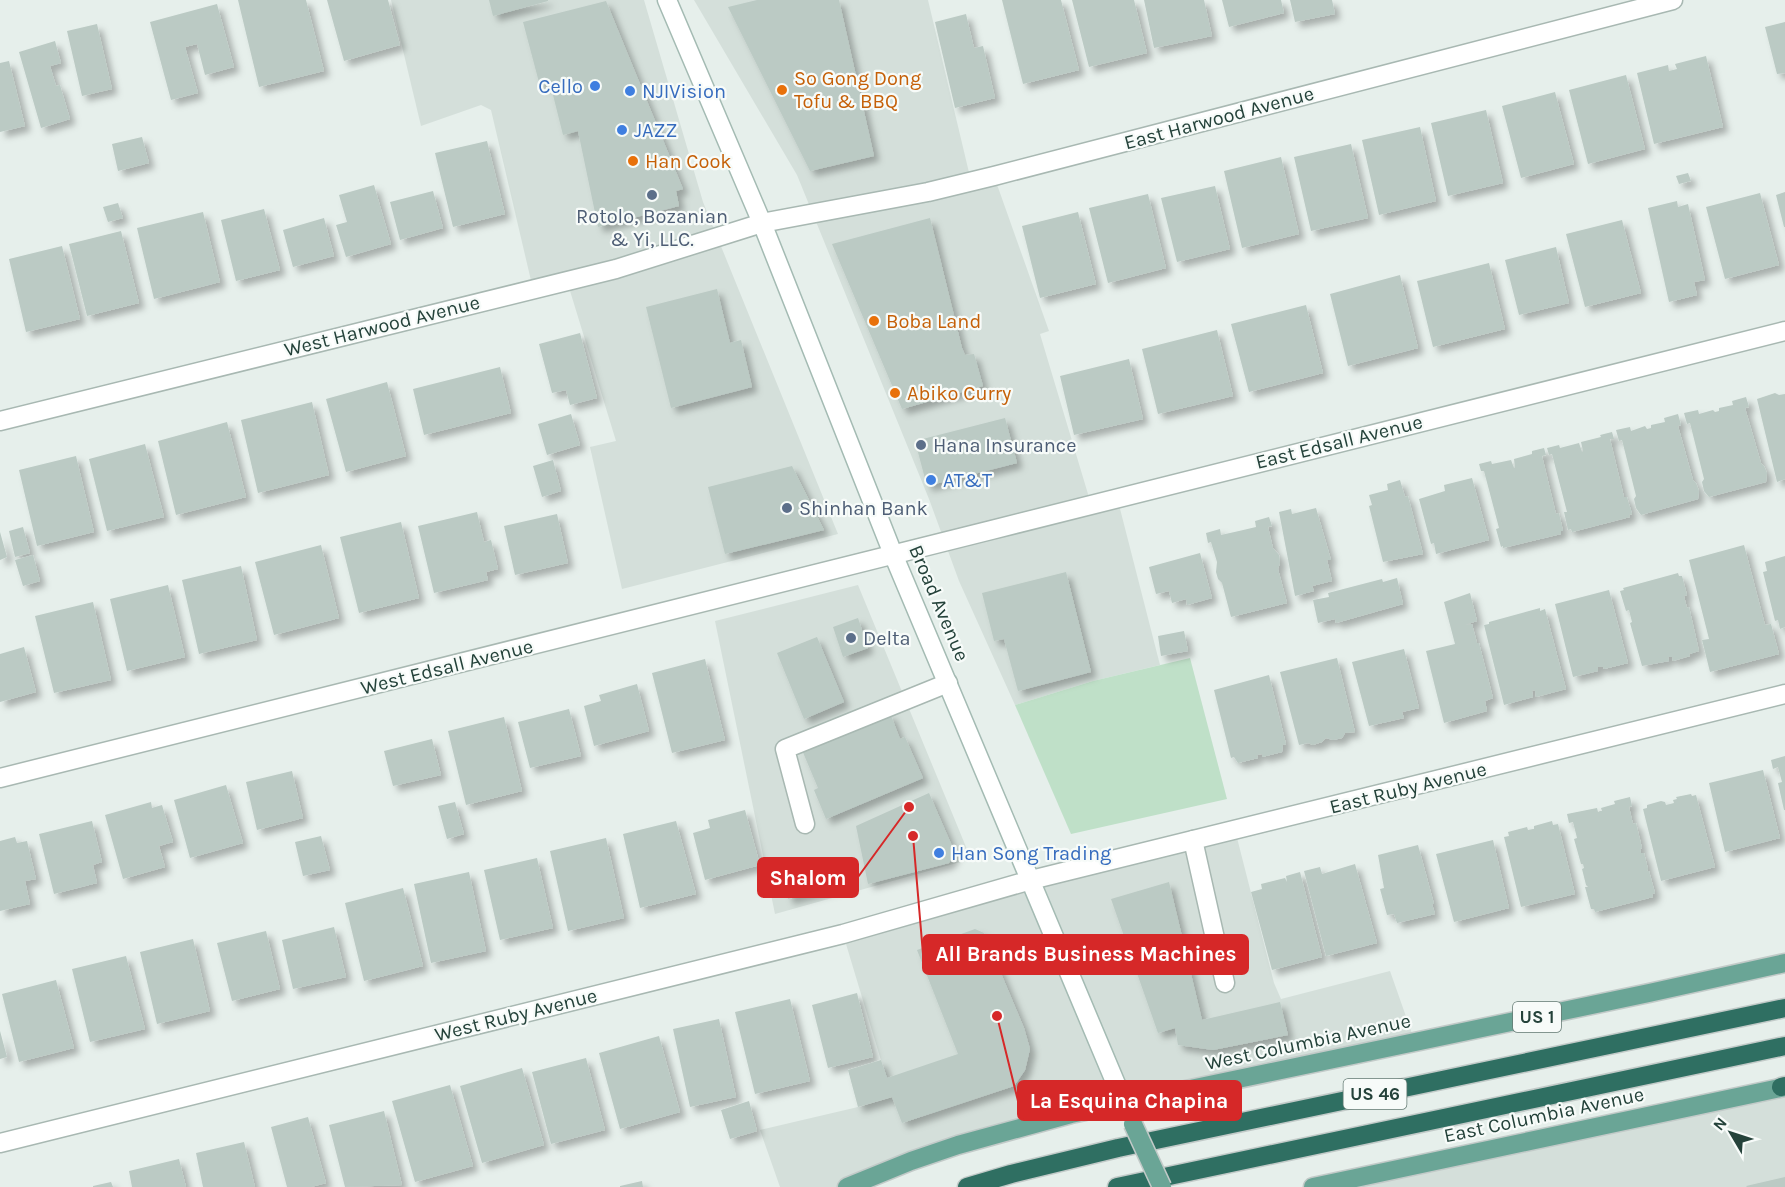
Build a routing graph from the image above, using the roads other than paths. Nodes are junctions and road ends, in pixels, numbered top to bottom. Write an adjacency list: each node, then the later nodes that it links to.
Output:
1 (667, 0): 3 (street, Broad Avenue)
2 (1673, 0): 3 (street, East Harwood Avenue)
3 (762, 223): 5 (street, West Harwood Avenue); 6 (street, Broad Avenue)
4 (1785, 331): 6 (street, East Edsall Avenue)
5 (0, 421)
6 (893, 554): 7 (street, Broad Avenue); 9 (street, West Edsall Avenue)
7 (948, 682): 10 (street); 12 (street, Broad Avenue)
8 (1785, 694): 11 (street, East Ruby Avenue)
9 (0, 778)
10 (805, 824)
11 (1193, 840): 12 (street, East Ruby Avenue); 14 (street)
12 (1031, 880): 18 (street, Broad Avenue); 19 (street, West Ruby Avenue)
13 (1785, 963): 18 (main road, West Columbia Avenue / US 1)
14 (1225, 983)
15 (1785, 1008): 21 (highway, US 46)
16 (1785, 1046): 22 (highway, US 46)
17 (1784, 1087): 24 (main road, East Columbia Avenue)
18 (1124, 1103): 20 (main road, West Columbia Avenue); 23 (main road, Broad Avenue, bridge)
19 (0, 1143)
20 (848, 1187)
21 (967, 1187)
22 (1117, 1187)
23 (1162, 1187)
24 (1313, 1187)

